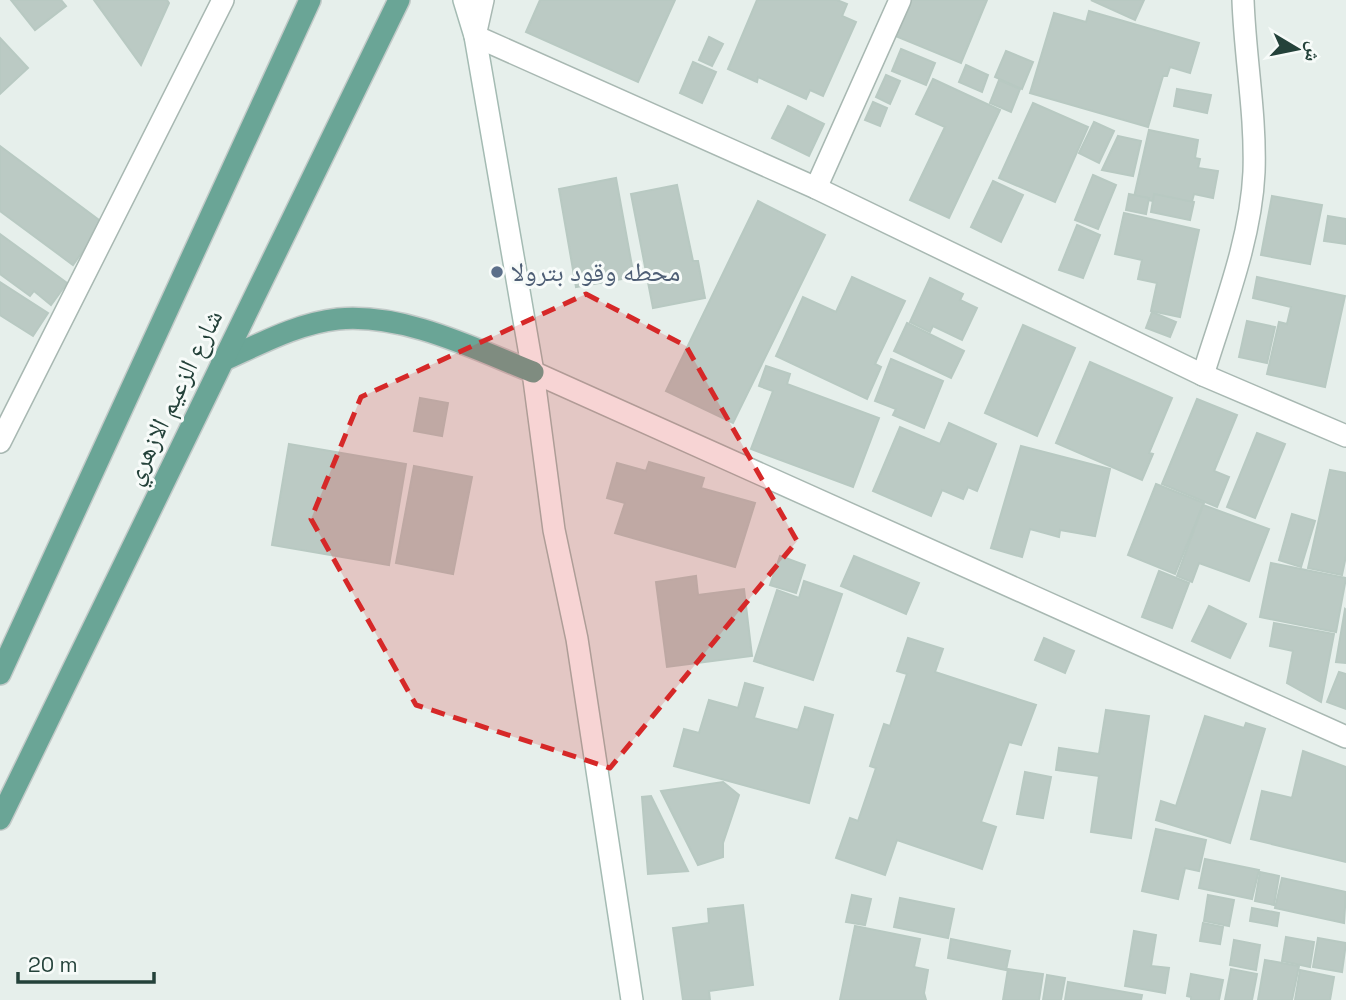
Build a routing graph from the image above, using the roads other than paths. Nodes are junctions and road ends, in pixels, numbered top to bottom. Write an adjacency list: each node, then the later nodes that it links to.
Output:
1 (223, 0): 14 (street)
2 (310, 0): 15 (main road, شارع الزعيم الازهري)
3 (400, 0): 10 (main road, شارع الزعيم الازهري)
4 (464, 0): 8 (street)
5 (482, 0): 8 (street)
6 (900, 0): 9 (street)
7 (1243, 0): 12 (street)
8 (475, 36): 9 (street); 11 (street)
9 (816, 188): 12 (street)
10 (222, 361): 11 (main road); 17 (main road, شارع الزعيم الازهري)
11 (533, 372): 16 (street); 18 (street)
12 (1203, 375): 13 (street)
13 (1346, 436)
14 (0, 442)
15 (0, 674)
16 (1346, 737)
17 (0, 820)
18 (632, 1000)

